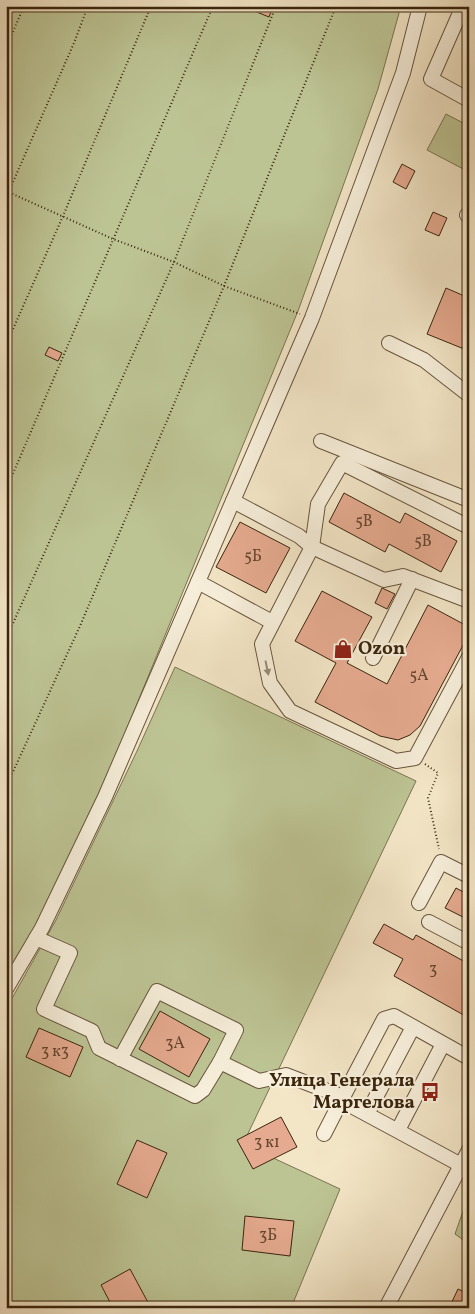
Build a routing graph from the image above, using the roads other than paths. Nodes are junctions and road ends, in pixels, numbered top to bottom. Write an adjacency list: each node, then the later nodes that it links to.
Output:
1 (420, 6): 8 (street)
2 (463, 6): 3 (street)
3 (469, 100)
4 (389, 343): 5 (street)
5 (469, 395)
6 (321, 441): 7 (street)
7 (469, 500)
8 (233, 501): 10 (street); 12 (street)
9 (469, 527): 10 (street)
10 (312, 547): 11 (street); 14 (street)
11 (412, 579): 13 (street); 16 (street)
12 (198, 582): 14 (street); 20 (street)
13 (468, 600)
14 (272, 622): 15 (street, one-way to 15)
15 (469, 657)
16 (373, 658)
17 (469, 876): 18 (street)
18 (419, 903)
19 (429, 922): 21 (street)
20 (36, 938): 22 (street); 26 (street)
21 (469, 943)
22 (6, 989)
23 (413, 1027): 24 (street); 28 (street); 29 (street)
24 (444, 1044): 25 (street); 30 (street)
25 (469, 1058)
26 (120, 1059): 27 (street); 27 (street)
27 (220, 1062): 28 (street)
28 (343, 1097): 29 (street); 31 (street)
29 (367, 1114): 30 (street)
30 (398, 1130): 33 (street)
31 (324, 1134)
32 (469, 1150): 33 (street)
33 (461, 1165): 34 (street)
34 (386, 1308)

